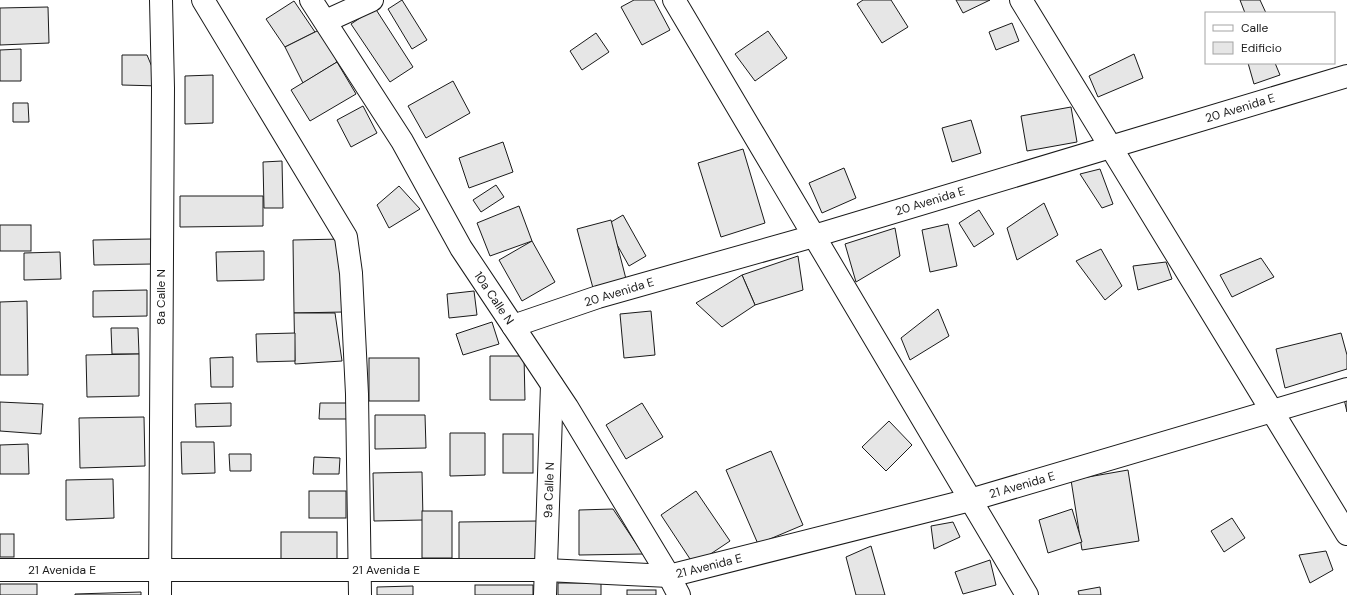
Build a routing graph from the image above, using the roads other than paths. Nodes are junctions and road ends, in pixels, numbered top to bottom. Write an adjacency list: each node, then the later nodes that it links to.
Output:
1 (161, 0): 18 (street, 8a Calle N)
2 (203, 0): 19 (street)
3 (311, 0): 7 (street, 10a Calle N)
4 (372, 0): 7 (street)
5 (674, 0): 10 (street)
6 (1022, 0): 9 (street)
7 (326, 21): 11 (street, 10a Calle N)
8 (1347, 76): 9 (street, 20 Avenida E)
9 (1110, 147): 10 (street, 20 Avenida E); 14 (street)
10 (814, 236): 11 (street, 20 Avenida E); 15 (street)
11 (513, 326): 12 (street, 10a Calle N)
12 (552, 385): 20 (street, 9a Calle N); 21 (street, 10a Calle N)
13 (1347, 389): 14 (street, 21 Avenida E)
14 (1272, 412): 15 (street, 21 Avenida E); 16 (street)
15 (970, 500): 21 (street, 21 Avenida E); 26 (street)
16 (1347, 534)
17 (0, 570): 18 (street, 21 Avenida E)
18 (160, 570): 19 (street, 21 Avenida E); 22 (street, 8a Calle N)
19 (360, 570): 20 (street, 21 Avenida E); 23 (street)
20 (546, 570): 21 (street, 21 Avenida E); 24 (street, 9a Calle N)
21 (669, 576): 25 (street, 10a Calle N)
22 (160, 595)
23 (360, 595)
24 (545, 595)
25 (679, 595)
26 (1027, 595)

